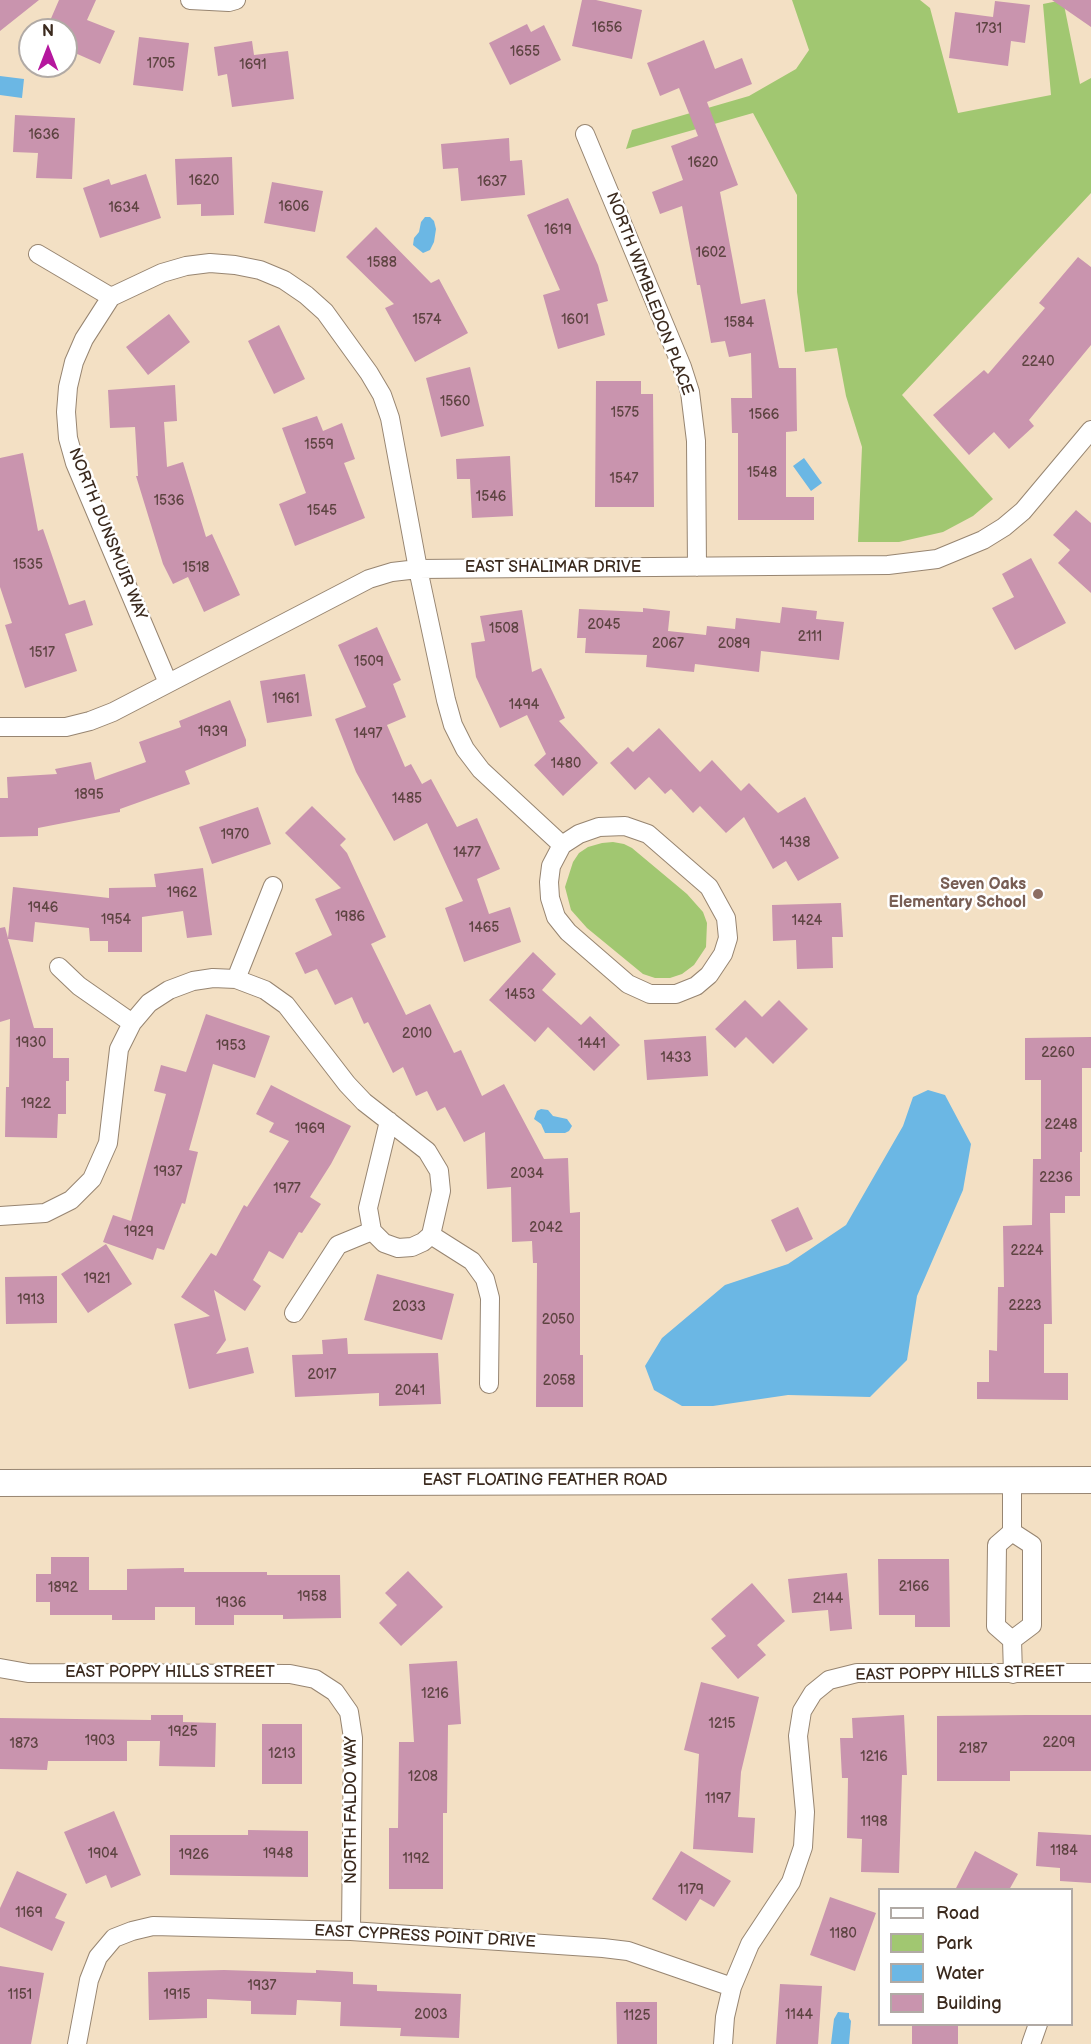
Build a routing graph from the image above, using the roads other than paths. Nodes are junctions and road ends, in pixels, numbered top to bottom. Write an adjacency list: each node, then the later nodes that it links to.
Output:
1 (190, 0): 2 (street)
2 (236, 0)
3 (585, 134): 7 (street, NORTH WIMBLEDON PLACE)
4 (38, 254): 5 (street)
5 (111, 297): 8 (street); 9 (street, NORTH DUNSMUIR WAY)
6 (1091, 430): 7 (street, EAST SHALIMAR DRIVE)
7 (697, 567): 8 (street, EAST SHALIMAR DRIVE)
8 (418, 569): 9 (street, EAST SHALIMAR DRIVE); 11 (street)
9 (168, 682): 10 (street, EAST SHALIMAR DRIVE)
10 (0, 727)
11 (562, 845): 11 (street)
12 (273, 886): 14 (street)
13 (59, 967): 15 (street)
14 (236, 979): 15 (street); 16 (street)
15 (132, 1023): 17 (street)
16 (389, 1121): 18 (street); 19 (street)
17 (0, 1216)
18 (372, 1231): 19 (street); 20 (street)
19 (431, 1235): 21 (street)
20 (294, 1313)
21 (489, 1384)
22 (1012, 1480): 23 (main road, EAST FLOATING FEATHER ROAD); 24 (main road, EAST FLOATING FEATHER ROAD); 25 (street)
23 (1091, 1480)
24 (0, 1483)
25 (1012, 1532): 26 (street); 26 (street)
26 (1012, 1640): 29 (street)
27 (0, 1668): 30 (street, EAST POPPY HILLS STREET)
28 (1091, 1673): 29 (street, EAST POPPY HILLS STREET)
29 (1013, 1674): 32 (street, EAST POPPY HILLS STREET)
30 (335, 1692): 31 (street, NORTH FALDO WAY)
31 (351, 1931): 32 (street, EAST CYPRESS POINT DRIVE); 34 (street, EAST CYPRESS POINT DRIVE)
32 (732, 1988): 35 (street)
33 (1038, 2026): 36 (street)
34 (77, 2044)
35 (723, 2044)
36 (1030, 2044)

